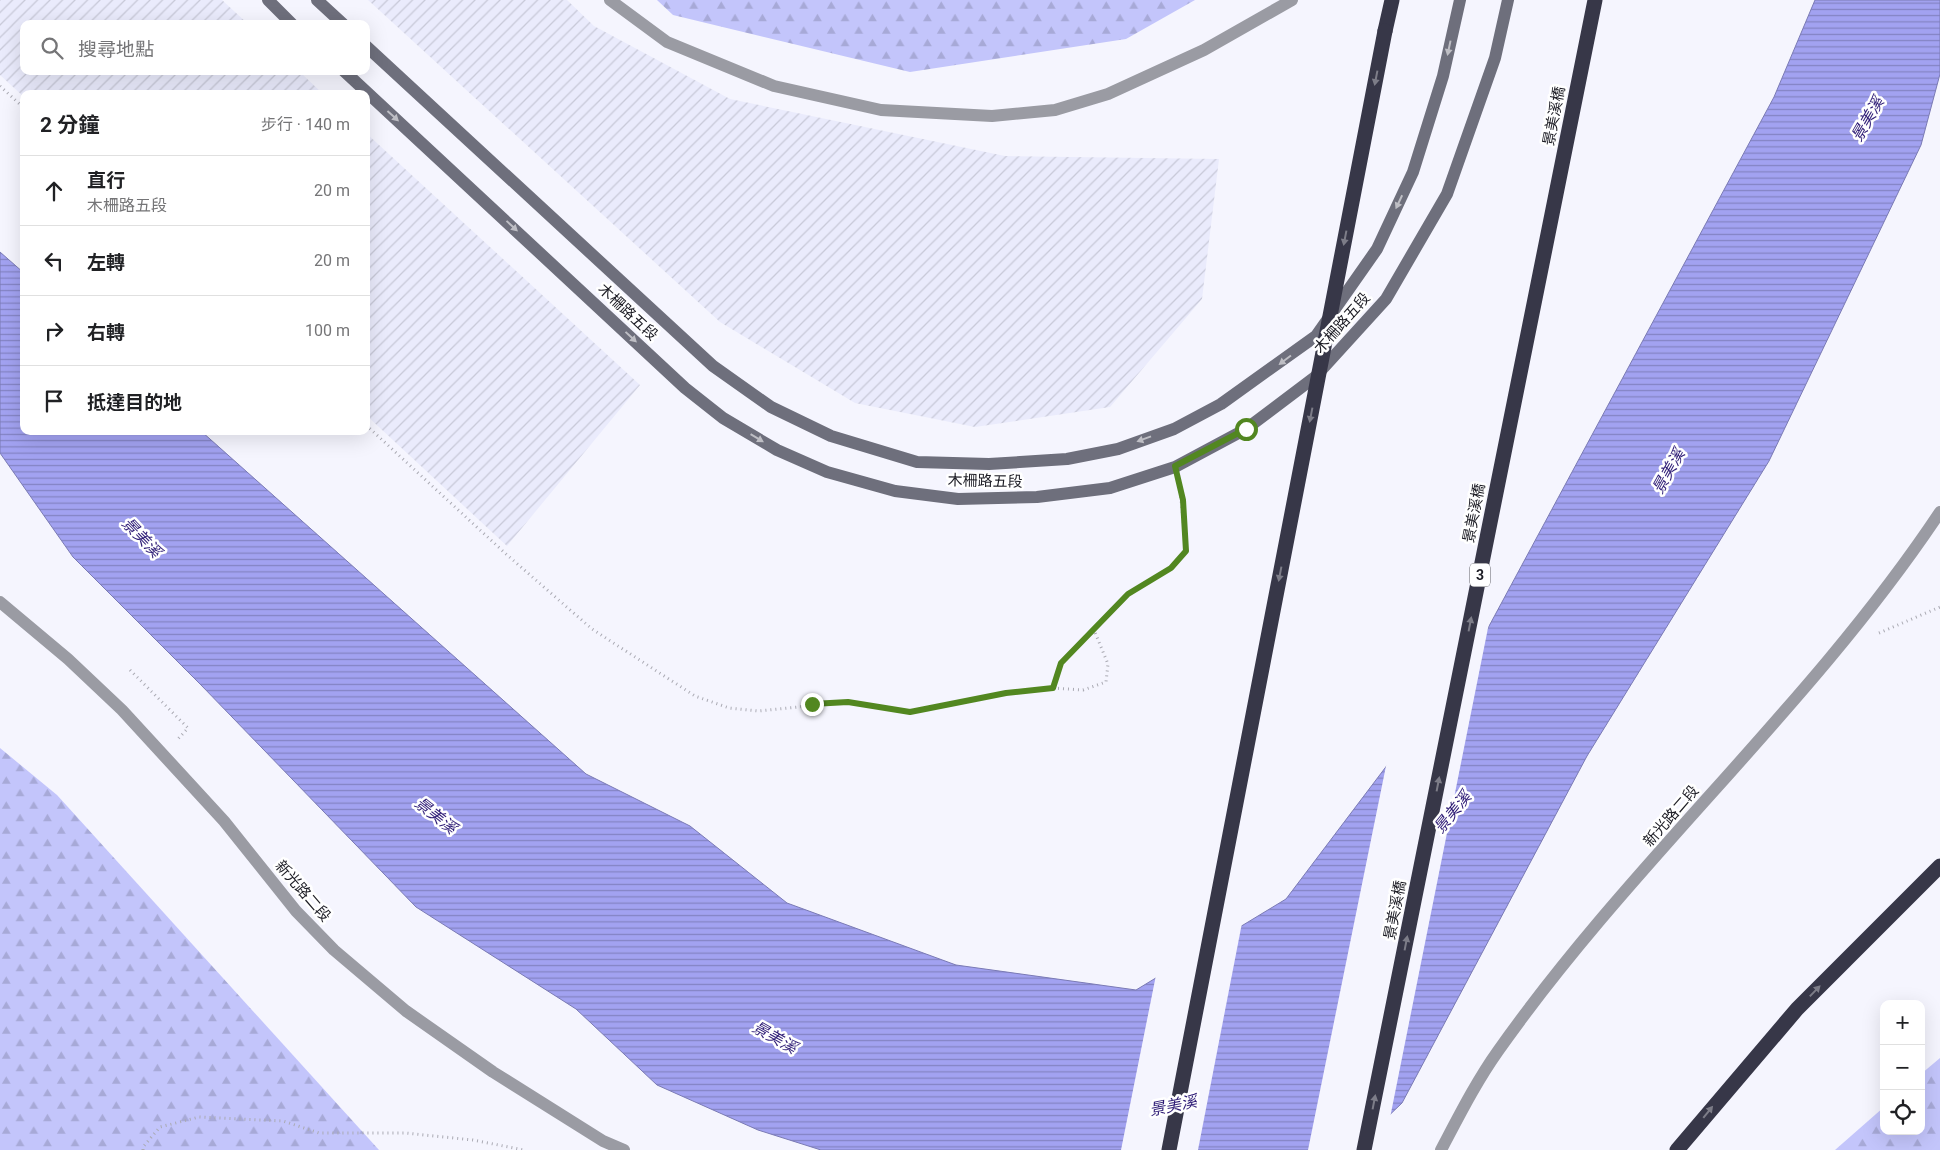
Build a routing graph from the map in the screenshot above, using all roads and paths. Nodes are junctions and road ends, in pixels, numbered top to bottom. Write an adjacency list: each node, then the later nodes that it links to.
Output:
1 (268, 0): 9 (main road)
2 (317, 0): 10 (main road)
3 (610, 0): 4 (street)
4 (1292, 0)
5 (1391, 0): 31 (highway, one-way to 31, bridge)
6 (1460, 0): 11 (main road, 木柵路五段, one-way to 11)
7 (1508, 0): 18 (main road, 木柵路五段)
8 (1595, 0): 32 (highway, 景美溪橋 / 3, one-way to 8)
9 (288, 20)
10 (339, 20)
11 (370, 50)
12 (348, 75): 14 (main road, 木柵路五段, one-way to 14)
13 (0, 86): 16 (path)
14 (364, 90)
15 (370, 95): 18 (main road, 木柵路五段, one-way to 18)
16 (20, 104)
17 (370, 429): 25 (path)
18 (1175, 466): 22 (path)
19 (1940, 512): 33 (street, 新光路二段)
20 (0, 602): 26 (street, 新光路二段)
21 (1940, 607): 23 (path)
22 (1094, 630): 25 (path); 25 (path)
23 (1870, 637)
24 (130, 670): 26 (path)
25 (1053, 688)
26 (164, 754): 30 (street, 新光路二段)
27 (1940, 866): 34 (highway, one-way to 27)
28 (143, 1150): 29 (path)
29 (524, 1150)
30 (624, 1150)
31 (1169, 1150)
32 (1364, 1150)
33 (1441, 1150)
34 (1677, 1150)

